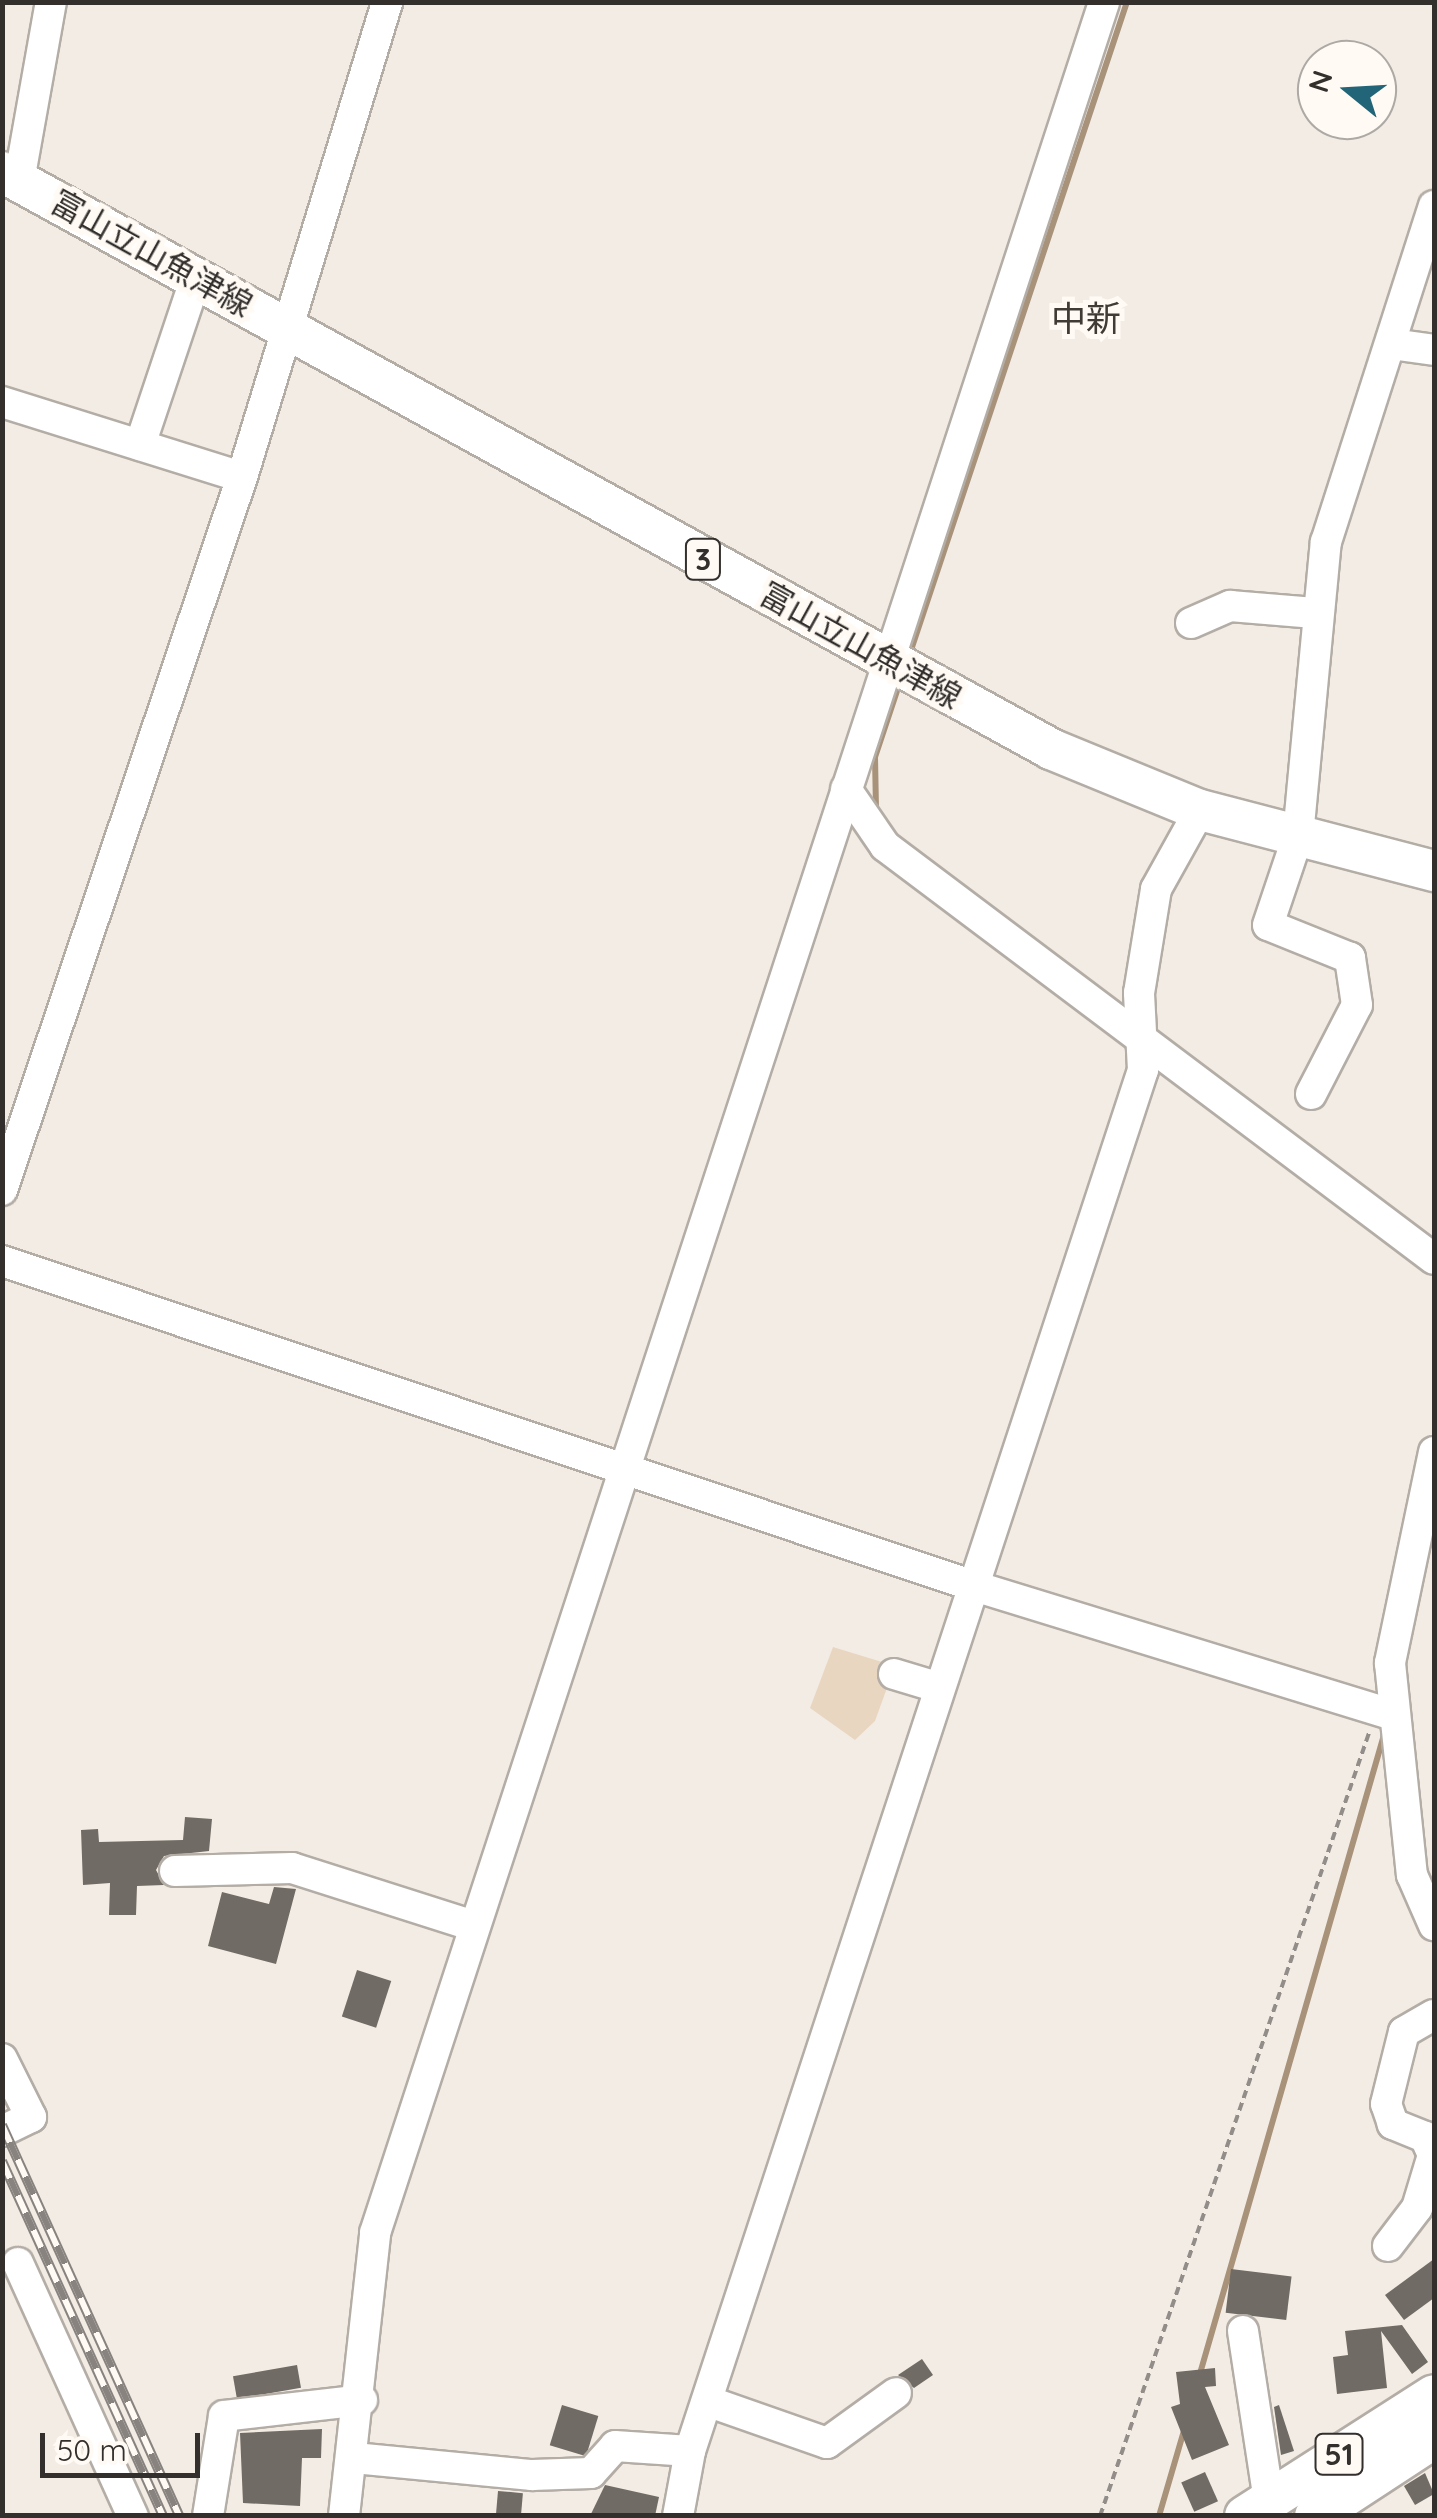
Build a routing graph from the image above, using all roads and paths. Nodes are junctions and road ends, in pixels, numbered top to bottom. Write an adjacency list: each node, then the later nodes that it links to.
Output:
1 (50, 2): 4 (street)
2 (387, 2): 7 (street)
3 (1104, 2): 15 (street)
4 (11, 177): 6 (main road, 富山立山魚津線 / 3)
5 (1434, 206): 8 (street)
6 (196, 278): 7 (main road, 富山立山魚津線 / 3); 11 (street)
7 (289, 330): 12 (street); 15 (main road, 富山立山魚津線 / 3)
8 (1392, 344): 9 (street); 13 (street)
9 (1434, 350)
10 (2, 402): 11 (street)
11 (140, 445): 12 (street)
12 (242, 477): 22 (street)
13 (1315, 613): 14 (street); 18 (street)
14 (1191, 623)
15 (890, 660): 16 (street); 17 (main road, 富山立山魚津線 / 3)
16 (846, 789): 20 (street); 26 (street)
17 (1200, 810): 18 (main road, 富山立山魚津線 / 3); 20 (street)
18 (1298, 836): 19 (main road, 富山立山魚津線 / 3); 21 (street)
19 (1434, 869)
20 (1142, 1042): 23 (street); 27 (street)
21 (1311, 1094)
22 (2, 1190)
23 (1434, 1259)
24 (2, 1261): 26 (street)
25 (1433, 1463): 30 (street)
26 (625, 1464): 27 (street); 33 (street)
27 (974, 1586): 29 (street); 30 (street)
28 (894, 1674): 29 (street)
29 (936, 1688): 43 (street)
30 (1384, 1714): 32 (street); 52 (path)
31 (175, 1870): 33 (street)
32 (1434, 1925)
33 (474, 1926): 42 (street)
34 (1434, 2015): 37 (street)
35 (2, 2060): 36 (street)
36 (2, 2132)
37 (1388, 2246)
38 (18, 2263): 48 (street)
39 (1243, 2331): 47 (street)
40 (896, 2393): 43 (street)
41 (1434, 2396): 47 (main road, 51)
42 (362, 2400): 46 (street); 49 (street)
43 (706, 2401): 45 (street)
44 (1434, 2438): 53 (main road, 51)
45 (690, 2451): 46 (street); 51 (street)
46 (354, 2458): 50 (street)
47 (1257, 2508)
48 (133, 2516)
49 (208, 2516)
50 (344, 2516)
51 (678, 2516)
52 (1100, 2516)
53 (1315, 2516)

